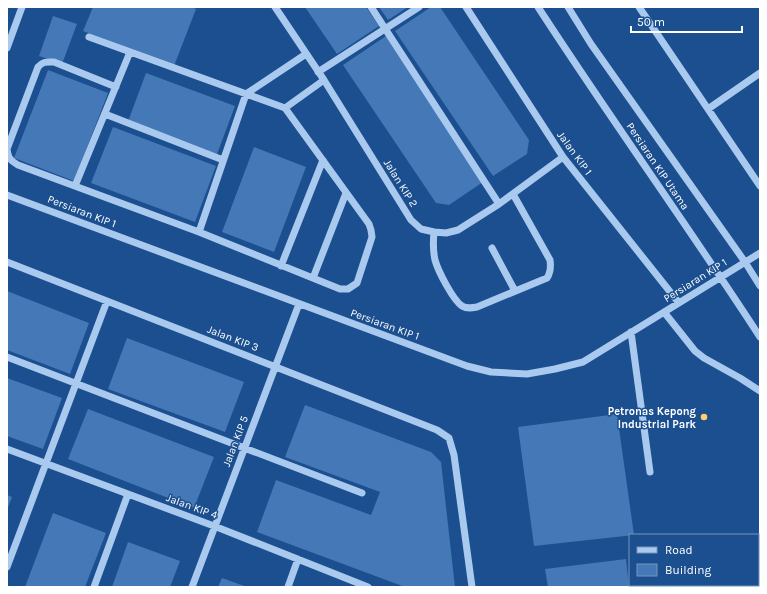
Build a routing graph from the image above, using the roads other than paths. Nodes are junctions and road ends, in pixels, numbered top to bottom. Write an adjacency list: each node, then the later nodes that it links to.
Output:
1 (22, 7): 11 (street)
2 (275, 7): 13 (street, Jalan KIP 2)
3 (371, 7): 9 (street)
4 (419, 7): 9 (street)
5 (466, 7): 22 (street, Jalan KIP 1)
6 (538, 7): 38 (street, Persiaran KIP Utama)
7 (568, 7): 36 (street, Persiaran KIP Utama)
8 (639, 7): 20 (street)
9 (385, 28): 14 (street); 30 (street)
10 (89, 38): 12 (street)
11 (7, 48)
12 (130, 52): 17 (street); 18 (street)
13 (306, 54): 14 (street, Jalan KIP 2); 18 (street)
14 (318, 72): 16 (street, Jalan KIP 2)
15 (760, 73): 20 (street)
16 (324, 80): 19 (street); 32 (street, Jalan KIP 2)
17 (116, 87): 21 (street); 25 (street)
18 (246, 94): 19 (street); 23 (street)
19 (285, 108): 24 (street)
20 (708, 109): 26 (street)
21 (105, 114): 23 (street); 25 (street)
22 (563, 157): 29 (street, Jalan KIP 2); 43 (street, Jalan KIP 1)
23 (223, 160): 31 (street)
24 (322, 160): 27 (street); 37 (street)
25 (76, 186): 31 (street)
26 (760, 186)
27 (346, 193): 39 (street); 39 (street)
28 (7, 194): 44 (street, Persiaran KIP 1)
29 (513, 194): 30 (street, Jalan KIP 2); 41 (street)
30 (499, 204): 32 (street, Jalan KIP 2)
31 (198, 232): 37 (street)
32 (434, 232): 41 (street)
33 (492, 248): 41 (street)
34 (760, 253): 36 (street, Persiaran KIP 1)
35 (7, 262): 42 (street, Jalan KIP 3)
36 (745, 262): 38 (street, Persiaran KIP 1); 40 (street, Persiaran KIP Utama)
37 (281, 266): 39 (street)
38 (721, 277): 43 (street, Persiaran KIP 1); 47 (street, Persiaran KIP Utama)
39 (313, 278)
40 (760, 286)
41 (515, 291)
42 (107, 301): 49 (street, Jalan KIP 3); 50 (street)
43 (679, 303): 45 (street, Persiaran KIP 1)
44 (299, 304): 46 (street, Persiaran KIP 1); 49 (street, Jalan KIP 5)
45 (664, 312): 46 (street, Persiaran KIP 1); 51 (street)
46 (631, 332): 55 (street)
47 (760, 337)
48 (7, 357): 50 (street)
49 (275, 366): 52 (street, Jalan KIP 5); 65 (street, Jalan KIP 3)
50 (76, 383): 52 (street); 54 (street)
51 (760, 391)
52 (244, 448): 56 (street); 58 (street, Jalan KIP 5)
53 (7, 449): 54 (street, Jalan KIP 4)
54 (45, 463): 57 (street, Jalan KIP 4); 60 (street)
55 (650, 472)
56 (362, 493)
57 (128, 494): 58 (street, Jalan KIP 4); 61 (street)
58 (214, 526): 59 (street, Jalan KIP 4); 62 (street, Jalan KIP 5)
59 (298, 559): 63 (street); 64 (street, Jalan KIP 4)
60 (7, 567)
61 (94, 587)
62 (192, 587)
63 (288, 587)
64 (368, 587)
65 (472, 587)

